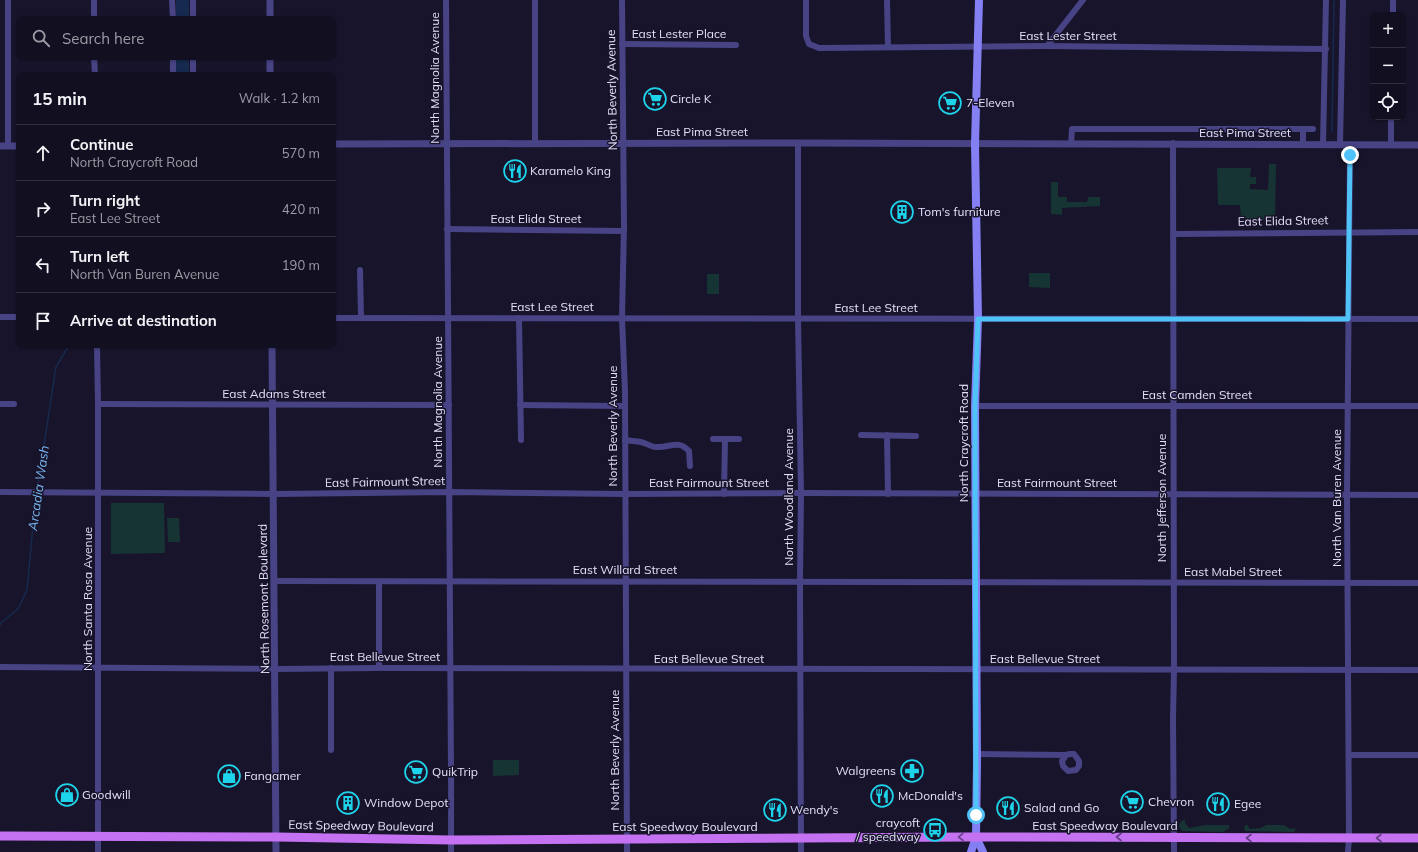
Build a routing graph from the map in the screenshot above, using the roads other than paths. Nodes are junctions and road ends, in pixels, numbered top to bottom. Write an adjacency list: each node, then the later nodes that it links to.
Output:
1 (8, 0): 53 (street)
2 (94, 0): 17 (street)
3 (172, 0): 18 (street)
4 (193, 0): 19 (street)
5 (270, 0): 20 (street)
6 (446, 0): 41 (street, North Magnolia Avenue)
7 (535, 0): 42 (street)
8 (622, 0): 21 (street, North Beverly Avenue)
9 (806, 0): 24 (street, East Lester Street)
10 (887, 0): 24 (street)
11 (979, 0): 25 (main road, North Craycroft Road)
12 (1083, 0): 23 (street)
13 (1326, 0): 26 (street)
14 (1343, 0): 48 (street)
15 (1393, 0): 16 (street)
16 (1393, 12)
17 (94, 16)
18 (173, 16)
19 (193, 16)
20 (270, 16)
21 (622, 44): 22 (street, East Lester Place); 38 (street, North Beverly Avenue)
22 (736, 45)
23 (1047, 46): 25 (street, East Lester Street); 26 (street, East Lester Street)
24 (888, 47): 25 (street, East Lester Street)
25 (979, 48): 43 (main road, North Craycroft Road)
26 (1326, 49): 47 (street)
27 (94, 60): 31 (street)
28 (173, 60): 32 (street)
29 (193, 60): 33 (street)
30 (270, 60): 34 (street)
31 (94, 72)
32 (173, 72)
33 (193, 72)
34 (270, 72)
35 (1391, 120): 50 (street)
36 (1303, 129): 37 (street, East Pima Street); 44 (street, East Pima Street); 46 (street)
37 (1313, 129)
38 (624, 143): 39 (street, East Pima Street); 42 (street, East Pima Street); 56 (street, North Beverly Avenue)
39 (798, 143): 43 (street, East Pima Street); 68 (street, North Woodland Avenue)
40 (336, 144): 41 (street, East Pima Street)
41 (446, 144): 42 (street, East Pima Street); 55 (street, North Magnolia Avenue)
42 (535, 144)
43 (975, 144): 44 (street, East Pima Street); 69 (main road, North Craycroft Road)
44 (1072, 144): 45 (street, East Pima Street)
45 (1173, 144): 46 (street, East Pima Street); 59 (street, North Jefferson Avenue)
46 (1303, 144): 47 (street, East Pima Street)
47 (1323, 145): 48 (street, East Pima Street)
48 (1340, 145): 49 (street, East Pima Street)
49 (1350, 145): 50 (street, East Pima Street); 57 (street, North Van Buren Avenue)
50 (1391, 145): 51 (street, East Pima Street)
51 (1418, 145)
52 (0, 146): 53 (street)
53 (8, 146): 54 (street)
54 (16, 146)
55 (447, 229): 56 (street, East Elida Street); 64 (street, North Magnolia Avenue)
56 (624, 231): 67 (street, North Beverly Avenue)
57 (1350, 232): 58 (street, East Elida Street); 59 (street, East Elida Street); 71 (street, North Van Buren Avenue)
58 (1418, 232)
59 (1173, 234): 70 (street, North Jefferson Avenue)
60 (360, 270): 63 (street)
61 (0, 317): 62 (street)
62 (16, 317)
63 (361, 317): 64 (street, East Lee Street); 65 (street, East Lee Street)
64 (448, 317): 66 (street, East Lee Street); 79 (street, North Magnolia Avenue)
65 (336, 318)
66 (519, 318): 67 (street, East Lee Street); 80 (street)
67 (622, 318): 68 (street, East Lee Street); 81 (street, North Beverly Avenue)
68 (798, 319): 69 (street, East Lee Street); 98 (street, North Woodland Avenue)
69 (978, 319): 70 (street, East Lee Street); 82 (main road, North Craycroft Road)
70 (1174, 319): 71 (street, East Lee Street); 83 (street, North Jefferson Avenue)
71 (1348, 319): 72 (street, East Lee Street); 84 (street, North Van Buren Avenue)
72 (1418, 319)
73 (97, 348): 77 (street, North Santa Rosa Avenue)
74 (272, 348): 78 (street, North Rosemont Boulevard)
75 (0, 404): 76 (street)
76 (14, 404)
77 (98, 404): 78 (street, East Adams Street); 97 (street, North Santa Rosa Avenue)
78 (272, 405): 79 (street, East Adams Street); 99 (street, North Rosemont Boulevard)
79 (449, 405): 96 (street, North Magnolia Avenue)
80 (520, 405): 81 (street); 92 (street)
81 (624, 406): 93 (street, North Beverly Avenue)
82 (975, 406): 83 (street, East Camden Street); 103 (main road, North Craycroft Road)
83 (1174, 406): 84 (street, East Camden Street); 104 (street, North Jefferson Avenue)
84 (1348, 406): 85 (street, East Camden Street); 105 (street, North Van Buren Avenue)
85 (1418, 406)
86 (861, 435): 87 (street)
87 (887, 435): 88 (street); 102 (street)
88 (916, 436)
89 (713, 439): 90 (street)
90 (725, 439): 91 (street); 101 (street)
91 (739, 439)
92 (521, 440)
93 (625, 440): 94 (street); 100 (street, North Beverly Avenue)
94 (690, 466)
95 (0, 492): 97 (street, East Fairmount Street)
96 (450, 492): 99 (street, East Fairmount Street); 100 (street, East Fairmount Street); 108 (street, North Magnolia Avenue)
97 (98, 493): 99 (street, East Fairmount Street); 117 (street, North Santa Rosa Avenue)
98 (801, 493): 101 (street, East Fairmount Street); 102 (street, East Fairmount Street); 110 (street, North Woodland Avenue)
99 (274, 494): 107 (street, North Rosemont Boulevard)
100 (625, 494): 101 (street, East Fairmount Street); 109 (street, North Beverly Avenue)
101 (724, 494)
102 (888, 494): 103 (street, East Fairmount Street)
103 (976, 494): 104 (street, East Fairmount Street); 112 (main road, North Craycroft Road)
104 (1174, 494): 105 (street, East Fairmount Street); 113 (street, North Jefferson Avenue)
105 (1347, 495): 106 (street, East Fairmount Street); 114 (street, North Van Buren Avenue)
106 (1418, 495)
107 (275, 581): 111 (street, East Willard Street); 121 (street, North Rosemont Boulevard)
108 (450, 581): 109 (street, East Willard Street); 111 (street, East Willard Street); 120 (street, North Magnolia Avenue)
109 (626, 581): 110 (street, East Willard Street); 122 (street, North Beverly Avenue)
110 (800, 581): 112 (street, East Willard Street); 123 (street, North Woodland Avenue)
111 (379, 582): 119 (street)
112 (976, 582): 113 (street, East Mabel Street); 124 (main road, North Craycroft Road)
113 (1173, 583): 114 (street, East Mabel Street); 125 (street, North Jefferson Avenue)
114 (1348, 583): 115 (street, East Mabel Street); 126 (street, North Van Buren Avenue)
115 (1418, 583)
116 (0, 667): 117 (street, East Bellevue Street)
117 (99, 667): 121 (street, East Bellevue Street); 134 (street, North Santa Rosa Avenue)
118 (331, 668): 119 (street, East Bellevue Street); 121 (street, East Bellevue Street); 128 (street)
119 (379, 668): 120 (street, East Bellevue Street)
120 (452, 668): 122 (street, East Bellevue Street); 142 (street, North Magnolia Avenue)
121 (276, 669): 135 (street, North Rosemont Boulevard)
122 (626, 670): 123 (street, East Bellevue Street); 140 (street, North Beverly Avenue)
123 (800, 670): 124 (street, East Bellevue Street); 141 (street, North Woodland Avenue)
124 (976, 670): 125 (street, East Bellevue Street); 129 (main road, North Craycroft Road)
125 (1174, 670): 126 (street, East Bellevue Street); 137 (street, North Jefferson Avenue)
126 (1348, 670): 127 (street, East Bellevue Street); 131 (street, North Van Buren Avenue)
127 (1418, 670)
128 (331, 750)
129 (977, 754): 130 (street); 136 (main road, North Craycroft Road)
130 (1066, 755)
131 (1348, 755): 132 (street); 138 (street, North Van Buren Avenue)
132 (1418, 755)
133 (0, 836): 134 (main road, East Speedway Boulevard)
134 (97, 836): 135 (main road, East Speedway Boulevard); 143 (street, North Santa Rosa Avenue)
135 (276, 837): 142 (main road, East Speedway Boulevard); 144 (street, North Rosemont Boulevard)
136 (976, 837): 137 (main road, East Speedway Boulevard, one-way to 136); 141 (main road, East Speedway Boulevard, one-way to 141); 148 (main road, North Craycroft Road); 149 (main road, North Craycroft Road)
137 (1174, 838): 138 (main road, East Speedway Boulevard, one-way to 137); 150 (street, North Jefferson Avenue)
138 (1349, 838): 139 (main road, East Speedway Boulevard, one-way to 138); 151 (street, North Van Buren Avenue)
139 (1418, 838)
140 (627, 839): 141 (main road, East Speedway Boulevard); 142 (main road, East Speedway Boulevard); 146 (street, North Beverly Avenue)
141 (801, 839): 147 (street, North Woodland Avenue)
142 (451, 840): 145 (street, North Magnolia Avenue)
143 (98, 852)
144 (276, 852)
145 (451, 852)
146 (627, 852)
147 (802, 852)
148 (971, 852)
149 (983, 852)
150 (1174, 852)
151 (1348, 852)

